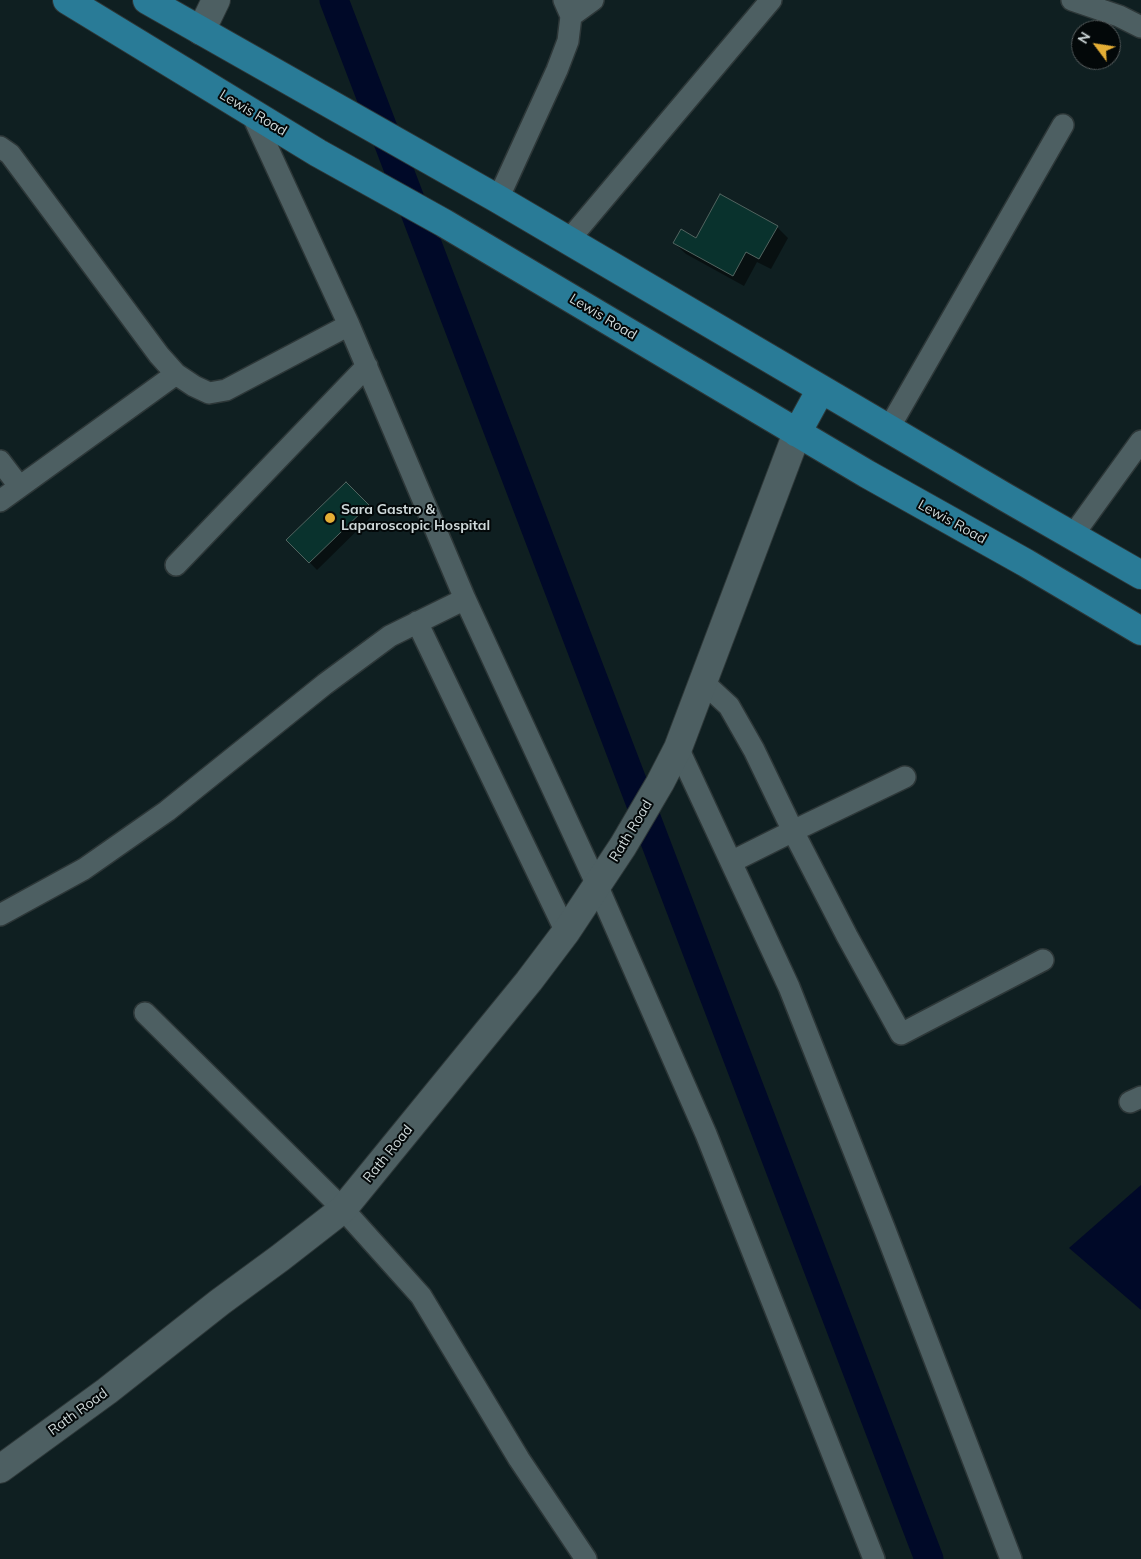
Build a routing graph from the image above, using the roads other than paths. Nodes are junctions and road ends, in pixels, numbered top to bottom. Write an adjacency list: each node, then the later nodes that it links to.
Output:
1 (67, 0): 10 (main road, Lewis Road)
2 (148, 0): 9 (main road)
3 (216, 0): 9 (street)
4 (592, 0): 7 (street)
5 (771, 0): 14 (street)
6 (1072, 0): 8 (street)
7 (567, 8): 13 (street)
8 (1141, 27)
9 (201, 31): 13 (main road)
10 (251, 112): 15 (street); 20 (main road, Lewis Road)
11 (1064, 125): 19 (street)
12 (0, 147): 17 (street)
13 (498, 199): 14 (main road)
14 (568, 241): 18 (main road)
15 (349, 325): 16 (street); 17 (street)
16 (366, 366): 26 (street); 28 (street)
17 (176, 374): 23 (street)
18 (822, 389): 19 (main road); 20 (main road)
19 (889, 428): 25 (main road)
20 (797, 432): 30 (main road, Lewis Road); 31 (street, Rath Road)
21 (1141, 440): 25 (street)
22 (0, 461): 23 (street)
23 (19, 486): 24 (street)
24 (0, 501)
25 (1073, 535): 27 (main road)
26 (176, 565)
27 (1141, 575)
28 (465, 599): 29 (street); 36 (street)
29 (417, 622): 37 (street); 38 (street)
30 (1141, 631)
31 (703, 682): 32 (street, Rath Road); 34 (street)
32 (678, 748): 35 (street); 36 (street, Rath Road)
33 (905, 777): 34 (street)
34 (793, 831): 35 (street); 39 (street)
35 (731, 862): 45 (street)
36 (597, 885): 38 (street, Rath Road); 44 (street)
37 (0, 915)
38 (566, 932): 41 (street, Rath Road)
39 (1043, 960)
40 (145, 1013): 41 (street)
41 (343, 1209): 42 (street, Rath Road); 43 (street)
42 (0, 1469)
43 (586, 1559)
44 (874, 1559)
45 (1011, 1559)

